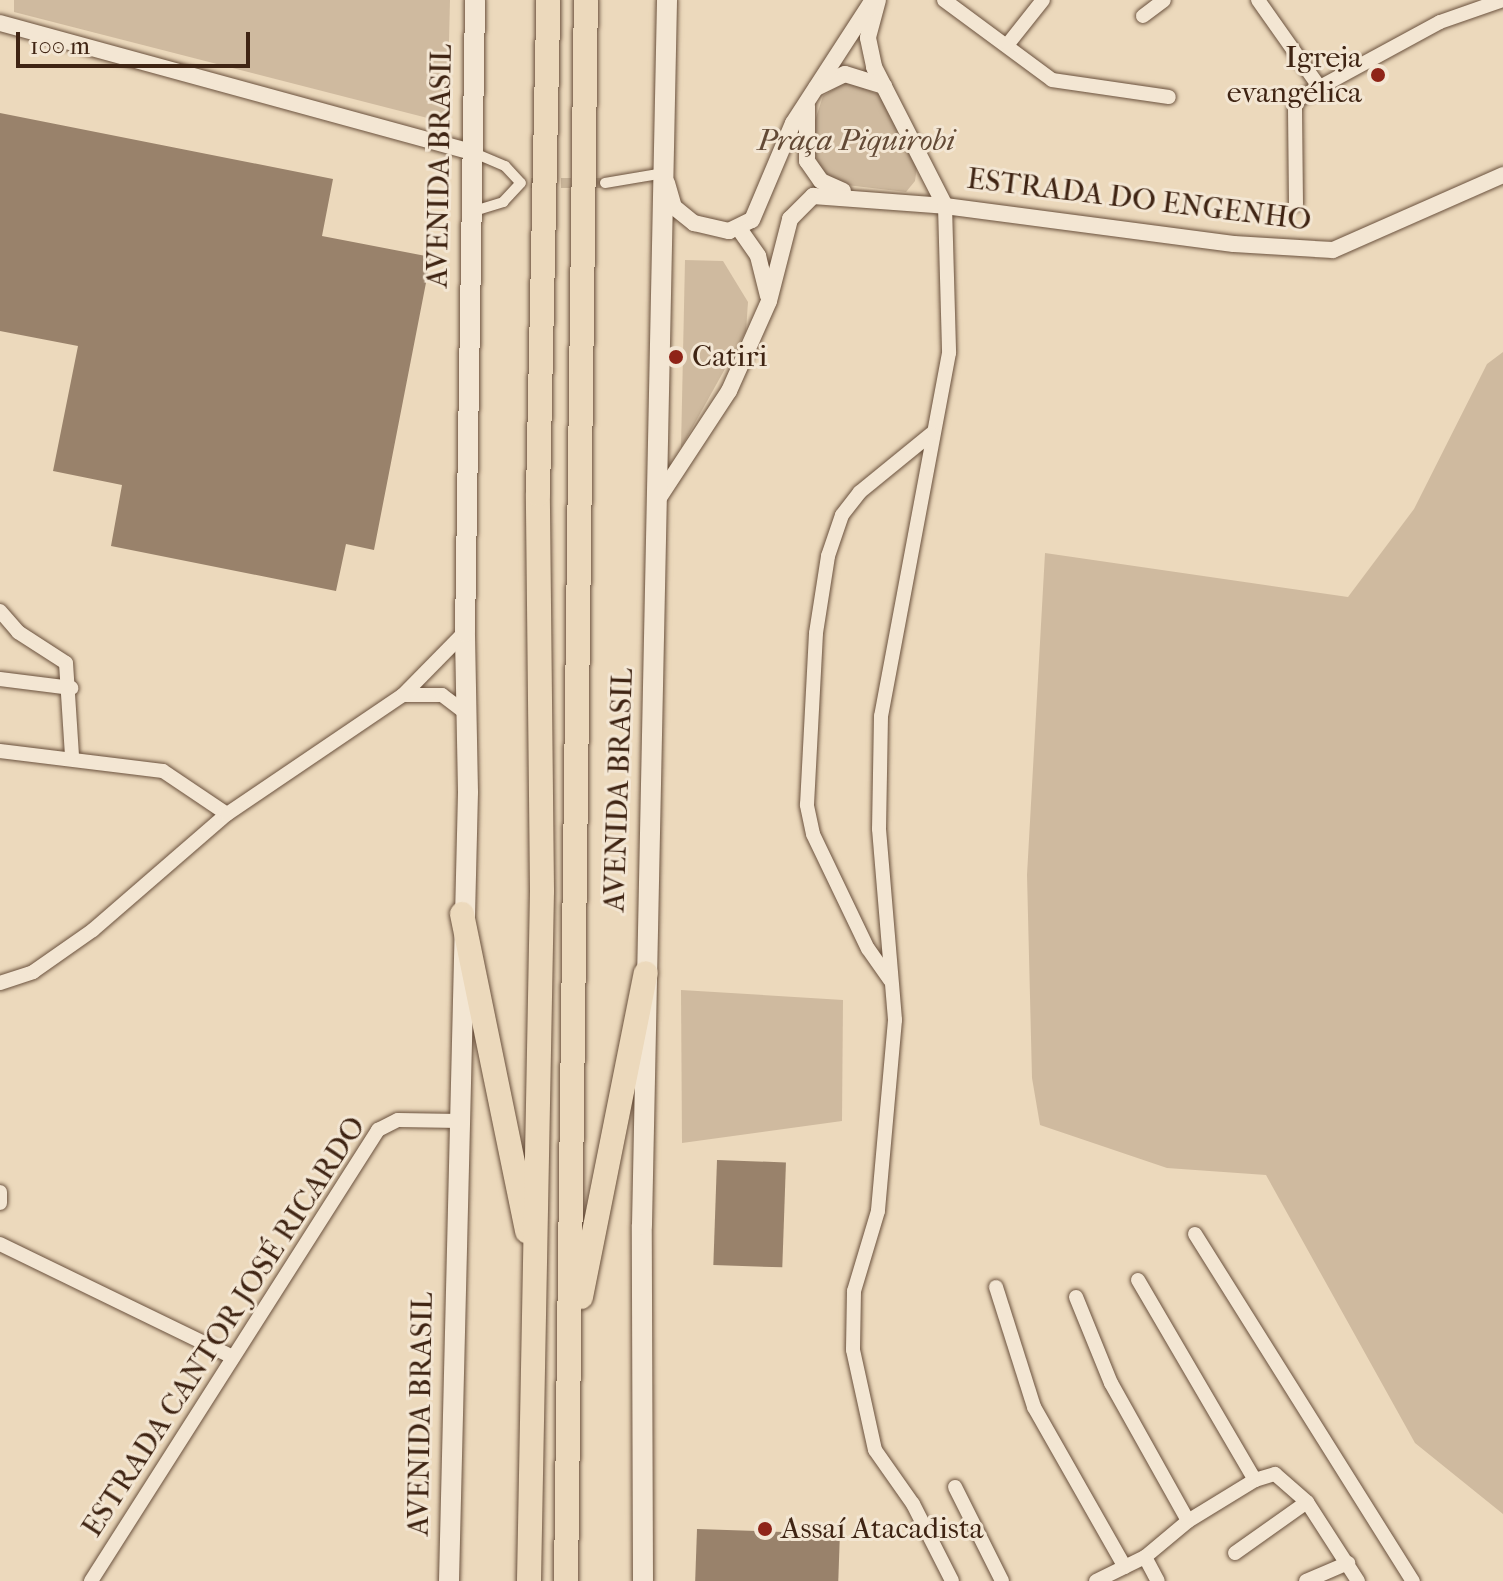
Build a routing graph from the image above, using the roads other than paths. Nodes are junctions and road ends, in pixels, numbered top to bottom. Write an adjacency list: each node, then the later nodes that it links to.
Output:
1 (475, 0): 18 (main road, AVENIDA BRASIL)
2 (548, 0): 50 (highway)
3 (586, 0): 54 (highway, AVENIDA BRASIL)
4 (667, 0): 20 (main road, AVENIDA BRASIL)
5 (875, 0): 15 (street); 16 (street)
6 (944, 0): 13 (street)
7 (1043, 0): 13 (street)
8 (1164, 0): 11 (street)
9 (1258, 0): 14 (street)
10 (1503, 0): 14 (street)
11 (1143, 16)
12 (0, 23): 18 (street)
13 (1008, 44): 17 (street)
14 (1318, 85): 25 (street)
15 (884, 86): 16 (street); 19 (street)
16 (811, 93): 23 (street); 28 (street)
17 (1169, 97)
18 (472, 152): 27 (main road, AVENIDA BRASIL); 27 (street)
19 (924, 166): 24 (street); 26 (street)
20 (664, 173): 22 (street); 28 (street); 31 (main road, AVENIDA BRASIL)
21 (1503, 175): 26 (street, ESTRADA DO ENGENHO)
22 (605, 183)
23 (866, 198): 24 (street); 29 (street)
24 (897, 201): 26 (street, ESTRADA DO ENGENHO)
25 (1296, 204)
26 (945, 206): 30 (street)
27 (471, 212): 33 (main road, AVENIDA BRASIL)
28 (740, 230): 29 (street)
29 (769, 301): 31 (street)
30 (931, 434): 43 (street); 43 (street)
31 (660, 496): 42 (main road, AVENIDA BRASIL)
32 (0, 611): 35 (street)
33 (465, 632): 36 (street); 37 (main road, AVENIDA BRASIL)
34 (0, 679): 35 (street)
35 (71, 688): 39 (street)
36 (403, 695): 37 (street); 40 (street)
37 (466, 713): 41 (main road, AVENIDA BRASIL)
38 (0, 751): 39 (street)
39 (72, 757): 40 (street)
40 (227, 814): 44 (street)
41 (462, 914): 45 (main road, AVENIDA BRASIL); 50 (highway)
42 (646, 973): 54 (highway); 68 (main road, AVENIDA BRASIL)
43 (890, 980): 69 (street)
44 (0, 983)
45 (460, 1121): 55 (street, ESTRADA CANTOR JOSÉ RICARDO); 65 (main road, AVENIDA BRASIL)
46 (0, 1192): 47 (street)
47 (0, 1203)
48 (1195, 1234): 75 (street)
49 (0, 1244): 55 (street)
50 (536, 1277): 66 (highway)
51 (1138, 1280): 56 (street)
52 (996, 1287): 63 (street)
53 (1076, 1297): 59 (street)
54 (569, 1354): 67 (highway, AVENIDA BRASIL)
55 (233, 1357): 64 (street, ESTRADA CANTOR JOSÉ RICARDO)
56 (1255, 1480): 58 (street); 59 (street)
57 (955, 1487): 70 (street)
58 (1307, 1502): 60 (street); 62 (street)
59 (1188, 1521): 61 (street)
60 (1235, 1553)
61 (1145, 1557): 63 (street); 72 (street)
62 (1348, 1563): 73 (street); 74 (street)
63 (1125, 1567): 71 (street)
64 (91, 1581)
65 (449, 1581)
66 (529, 1581)
67 (566, 1581)
68 (643, 1581)
69 (952, 1581)
70 (1002, 1581)
71 (1096, 1581)
72 (1158, 1581)
73 (1306, 1581)
74 (1358, 1581)
75 (1413, 1581)

